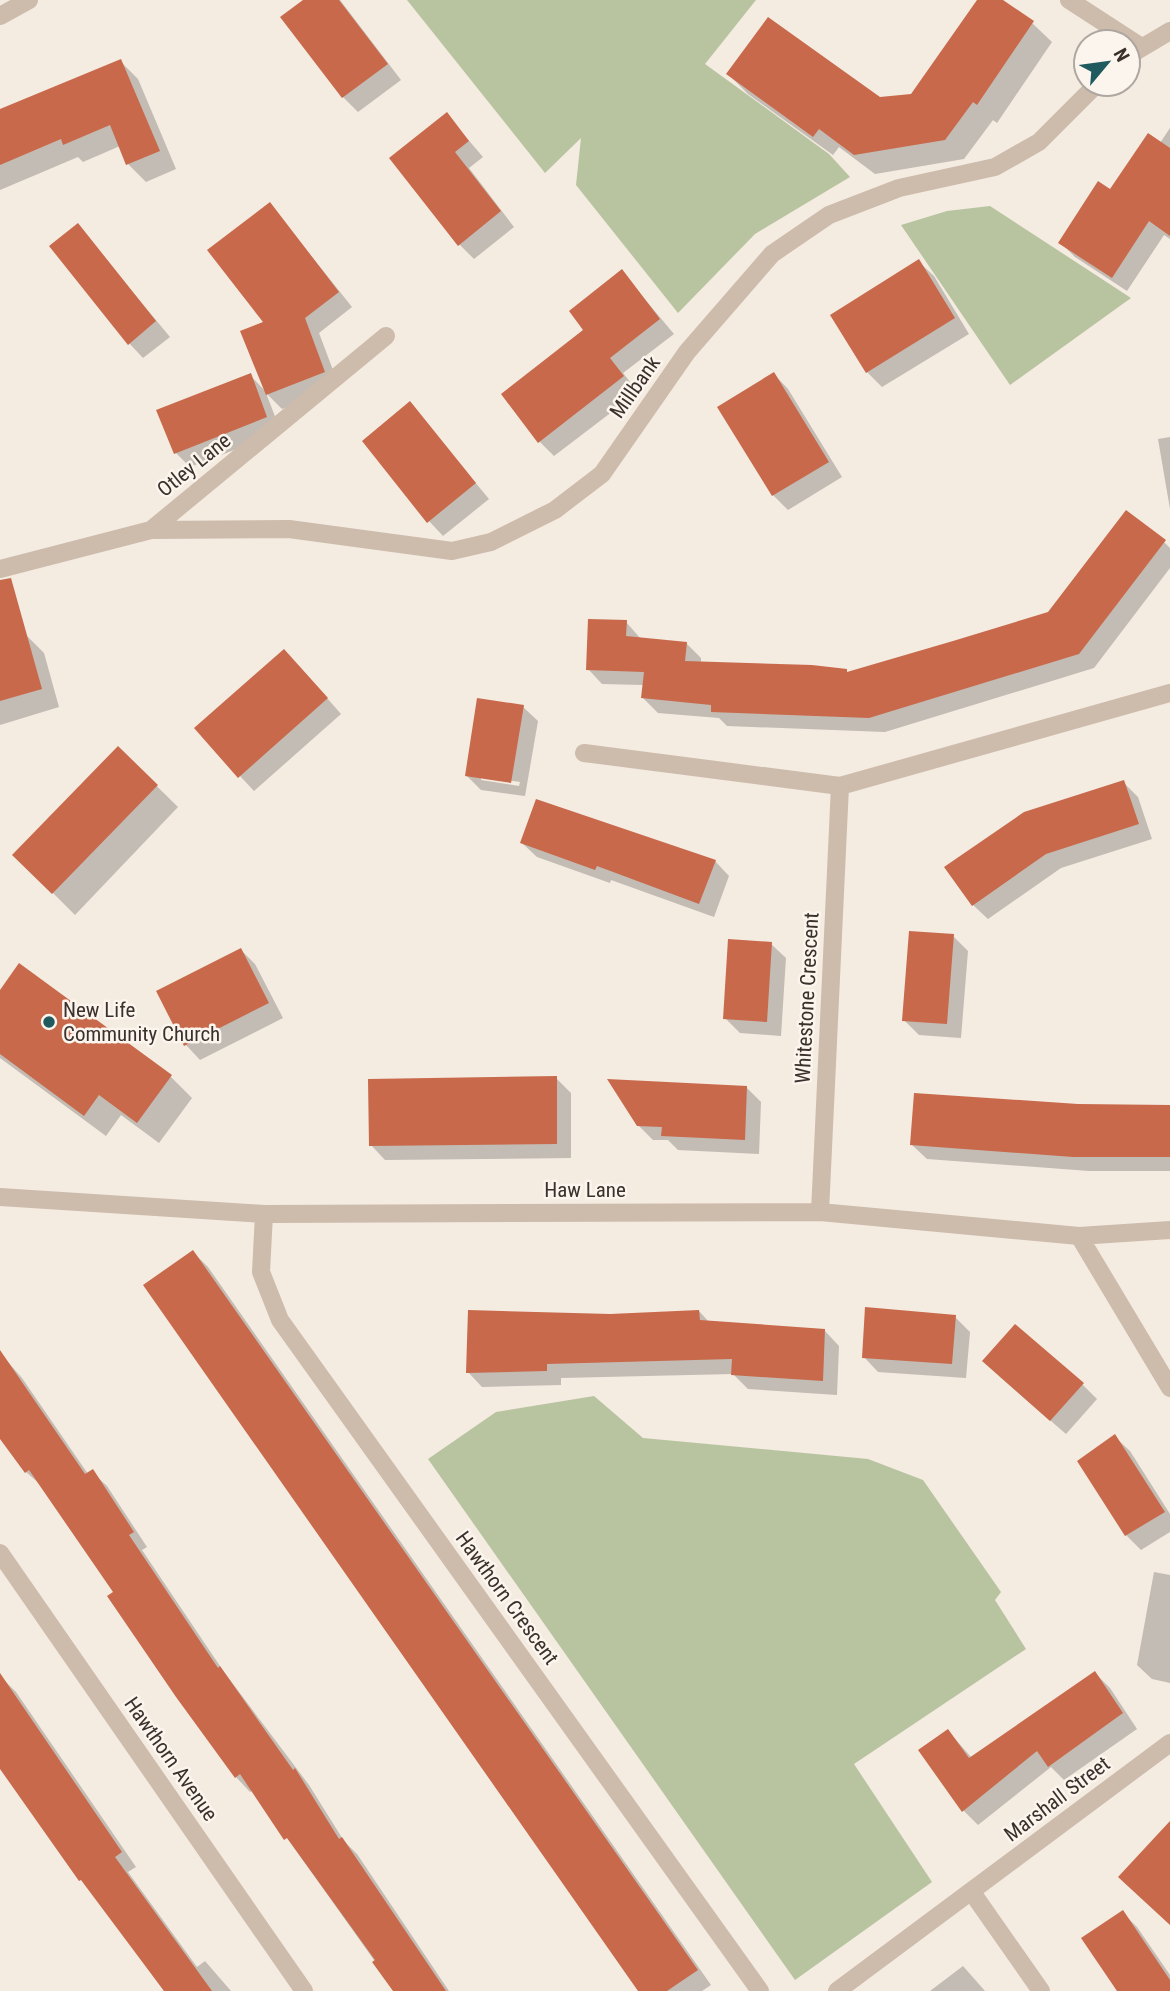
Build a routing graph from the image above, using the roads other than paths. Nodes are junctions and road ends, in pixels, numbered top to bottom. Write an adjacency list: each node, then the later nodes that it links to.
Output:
1 (29, 0): 3 (street)
2 (1069, 0): 4 (street)
3 (0, 16)
4 (1105, 28)
5 (1170, 31): 6 (street)
6 (1142, 47)
7 (1083, 98): 9 (street, Millbank)
8 (386, 336): 9 (street, Otley Lane)
9 (151, 530): 10 (street, Otley Lane)
10 (0, 569)
11 (1170, 692): 13 (street)
12 (584, 753): 13 (street)
13 (840, 786): 15 (street, Whitestone Crescent)
14 (0, 1198): 16 (street, Haw Lane)
15 (820, 1212): 16 (street, Haw Lane); 18 (street, Haw Lane)
16 (264, 1214): 24 (street, Hawthorn Crescent)
17 (1170, 1230): 18 (street, Haw Lane)
18 (1079, 1236): 19 (street)
19 (1170, 1388)
20 (0, 1553): 23 (street, Hawthorn Avenue)
21 (1170, 1743): 22 (street, Marshall Street)
22 (971, 1891): 25 (street, Marshall Street); 26 (street)
23 (304, 1991)
24 (760, 1991)
25 (837, 1991)
26 (1041, 1991)

